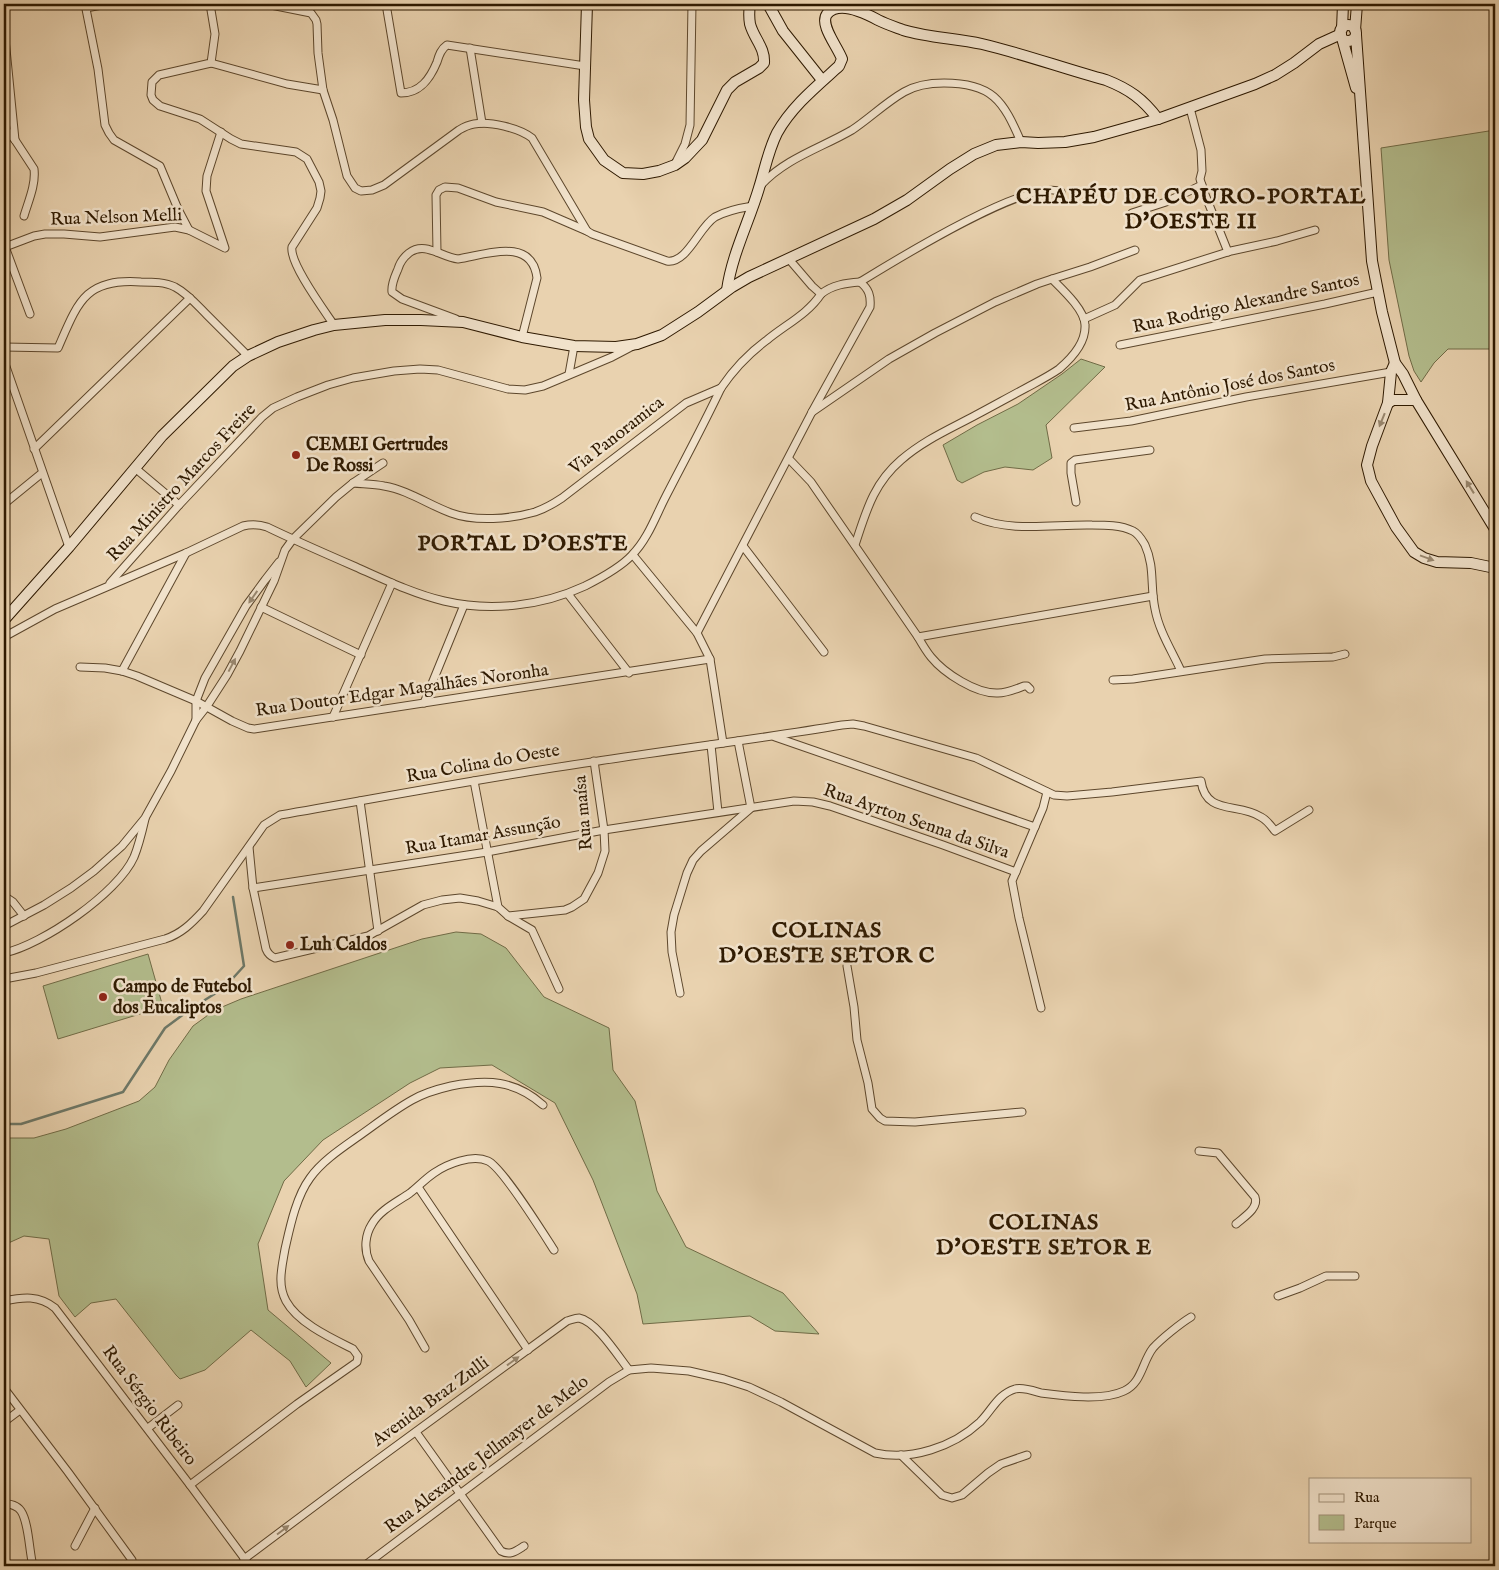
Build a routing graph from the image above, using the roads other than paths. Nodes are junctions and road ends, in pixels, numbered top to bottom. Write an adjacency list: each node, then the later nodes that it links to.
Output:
1 (107, 4): 11 (street)
2 (210, 4): 16 (street)
3 (266, 4): 19 (street)
4 (386, 4): 15 (street)
5 (587, 4): 17 (street)
6 (692, 4): 28 (street)
7 (750, 4): 28 (street)
8 (768, 4): 18 (street)
9 (1343, 4): 14 (street)
10 (1357, 4): 13 (street)
11 (85, 6): 35 (street)
12 (4, 29): 26 (street)
13 (1356, 33): 14 (street); 21 (street)
14 (1342, 34): 20 (street); 21 (street)
15 (470, 48): 17 (street); 23 (street)
16 (211, 63): 19 (street); 25 (street)
17 (585, 66): 28 (street)
18 (822, 80): 22 (street); 30 (street)
19 (323, 90): 23 (street)
20 (1190, 108): 22 (street); 29 (street)
21 (1362, 112): 46 (street)
22 (1158, 119): 27 (street)
23 (482, 123): 37 (street)
24 (4, 126): 26 (street)
25 (221, 132): 35 (street, Rua Nelson Melli); 52 (street)
26 (15, 140): 34 (street)
27 (1021, 142): 30 (street); 42 (street)
28 (675, 165)
29 (1202, 185): 33 (street); 41 (street)
30 (760, 186): 32 (street)
31 (1062, 192): 44 (street)
32 (753, 206): 37 (street); 45 (street)
33 (1132, 213)
34 (24, 216)
35 (189, 230): 38 (street, Rua Nelson Melli)
36 (1315, 230): 41 (street)
37 (587, 231): 40 (street)
38 (4, 245): 49 (street)
39 (1135, 250): 43 (street)
40 (437, 252): 51 (street); 53 (street)
41 (1228, 252): 50 (street)
42 (788, 258): 45 (street); 47 (street)
43 (1052, 280): 50 (street); 65 (street)
44 (860, 282): 47 (street); 65 (street)
45 (728, 290): 54 (street)
46 (1378, 292): 55 (street, Rua Rodrigo Alexandre Santos); 60 (street)
47 (822, 294): 62 (street, Via Panoramica)
48 (190, 298): 57 (street); 58 (street); 67 (street)
49 (30, 314)
50 (1084, 319): 80 (street)
51 (463, 322): 52 (street); 53 (street)
52 (334, 325): 58 (street)
53 (522, 337): 56 (street)
54 (637, 344): 56 (street); 61 (street, Rua Ministro Marcos Freire)
55 (1120, 345)
56 (574, 346): 61 (street)
57 (4, 347)
58 (248, 356): 71 (street)
59 (4, 367): 67 (street)
60 (1393, 368): 63 (street); 64 (street); 66 (street, Rua Antônio José dos Santos)
61 (569, 374): 76 (street, Rua Ministro Marcos Freire)
62 (721, 388): 73 (street, Via Panoramica); 84 (street)
63 (1416, 400): 64 (street); 78 (street, one-way to 63)
64 (1388, 403): 86 (street, one-way to 86)
65 (812, 412): 69 (street)
66 (1074, 428)
67 (34, 449): 72 (street)
68 (1150, 450): 74 (street)
69 (788, 459): 80 (street); 81 (street)
70 (383, 463): 73 (street)
71 (135, 468): 76 (street); 82 (street)
72 (42, 473): 75 (street); 82 (street)
73 (353, 483): 79 (street)
74 (1076, 502)
75 (4, 504)
76 (179, 505): 88 (street, Rua Ministro Marcos Freire)
77 (976, 517): 90 (street)
78 (1495, 528)
79 (292, 539): 83 (street); 85 (street); 87 (street)
80 (855, 545): 96 (street)
81 (743, 546): 94 (street); 97 (street)
82 (69, 547): 93 (street)
83 (186, 553): 88 (street); 102 (street)
84 (633, 555): 89 (street); 94 (street)
85 (282, 558): 92 (street); 107 (street, one-way to 107)
86 (1495, 568)
87 (392, 583): 91 (street); 99 (street)
88 (108, 585): 95 (street)
89 (568, 594): 91 (street); 104 (street)
90 (1153, 596): 96 (street); 103 (street)
91 (464, 604): 108 (street)
92 (261, 607): 99 (street); 109 (street, one-way to 92)
93 (4, 620)
94 (697, 633): 100 (street)
95 (4, 636)
96 (918, 637): 106 (street)
97 (824, 652)
98 (1345, 654): 103 (street)
99 (361, 655): 110 (street)
100 (710, 660): 104 (street, Rua Doutor Edgar Magalhães Noronha); 114 (street)
101 (80, 667): 102 (street, Rua Doutor Edgar Magalhães Noronha)
102 (122, 671): 107 (street, Rua Doutor Edgar Magalhães Noronha)
103 (1181, 671): 105 (street)
104 (629, 672): 108 (street, Rua Doutor Edgar Magalhães Noronha)
105 (1113, 680)
106 (1030, 689)
107 (196, 700): 109 (street, Rua Doutor Edgar Magalhães Noronha); 111 (street)
108 (424, 703): 110 (street, Rua Doutor Edgar Magalhães Noronha)
109 (207, 706): 110 (street, Rua Doutor Edgar Magalhães Noronha); 111 (street)
110 (332, 717)
111 (196, 720): 123 (street)
112 (774, 737): 113 (street, Rua Colina do Oeste); 118 (street, Rua Colina do Oeste); 124 (street)
113 (738, 741): 114 (street, Rua Colina do Oeste); 120 (street)
114 (723, 743): 115 (street, Rua Colina do Oeste)
115 (711, 745): 116 (street, Rua Colina do Oeste); 122 (street)
116 (594, 761): 117 (street, Rua Colina do Oeste); 125 (street, Rua maísa)
117 (474, 781): 119 (street, Rua Colina do Oeste); 127 (street)
118 (1047, 792): 121 (street, Rua Colina do Oeste); 124 (street)
119 (360, 801): 126 (street, Rua Colina do Oeste); 128 (street)
120 (751, 808): 122 (street, Rua Ayrton Senna da Silva); 129 (street, Rua Ayrton Senna da Silva); 141 (street)
121 (1308, 810)
122 (718, 812): 125 (street, Rua Itamar Assunção)
123 (145, 818): 133 (street); 137 (street)
124 (1035, 827): 129 (street)
125 (604, 830): 127 (street, Rua Itamar Assunção); 134 (street, Rua maísa)
126 (249, 848): 130 (street); 139 (street, Rua Colina do Oeste)
127 (487, 852): 128 (street, Rua Itamar Assunção); 132 (street)
128 (370, 870): 130 (street, Rua Itamar Assunção); 136 (street)
129 (1016, 872): 142 (street)
130 (253, 888): 136 (street)
131 (4, 896): 133 (street)
132 (498, 907): 134 (street); 136 (street)
133 (24, 916): 135 (street)
134 (508, 916): 140 (street)
135 (4, 926)
136 (378, 931)
137 (4, 953)
138 (847, 966): 144 (street)
139 (4, 978)
140 (559, 989)
141 (680, 993)
142 (1041, 1008)
143 (544, 1105): 164 (street)
144 (1022, 1112)
145 (1199, 1151): 147 (street)
146 (418, 1187): 148 (street); 153 (street); 154 (street)
147 (1236, 1224)
148 (554, 1250)
149 (1355, 1276): 150 (street)
150 (1278, 1296)
151 (4, 1301): 160 (street, Rua Sérgio Ribeiro)
152 (1191, 1317): 162 (street)
153 (425, 1348)
154 (528, 1350): 155 (street, Avenida Braz Zulli); 161 (street, Avenida Braz Zulli, one-way to 154)
155 (629, 1370): 162 (street); 165 (street, Rua Alexandre Jellmayer de Melo)
156 (4, 1388): 158 (street)
157 (178, 1405): 160 (street)
158 (20, 1410): 159 (street); 167 (street)
159 (4, 1422)
160 (148, 1428): 164 (street, Rua Sérgio Ribeiro)
161 (416, 1432): 165 (street); 170 (street, Avenida Braz Zulli, one-way to 161)
162 (901, 1455): 163 (street)
163 (1027, 1455)
164 (190, 1484): 170 (street, Rua Sérgio Ribeiro)
165 (461, 1494): 169 (street); 174 (street, Rua Alexandre Jellmayer de Melo)
166 (7, 1503): 172 (street)
167 (95, 1508): 168 (street); 171 (street)
168 (75, 1546)
169 (524, 1546)
170 (244, 1559): 173 (street, Rua Sérgio Ribeiro)
171 (132, 1560)
172 (33, 1566)
173 (250, 1566)
174 (364, 1566)

